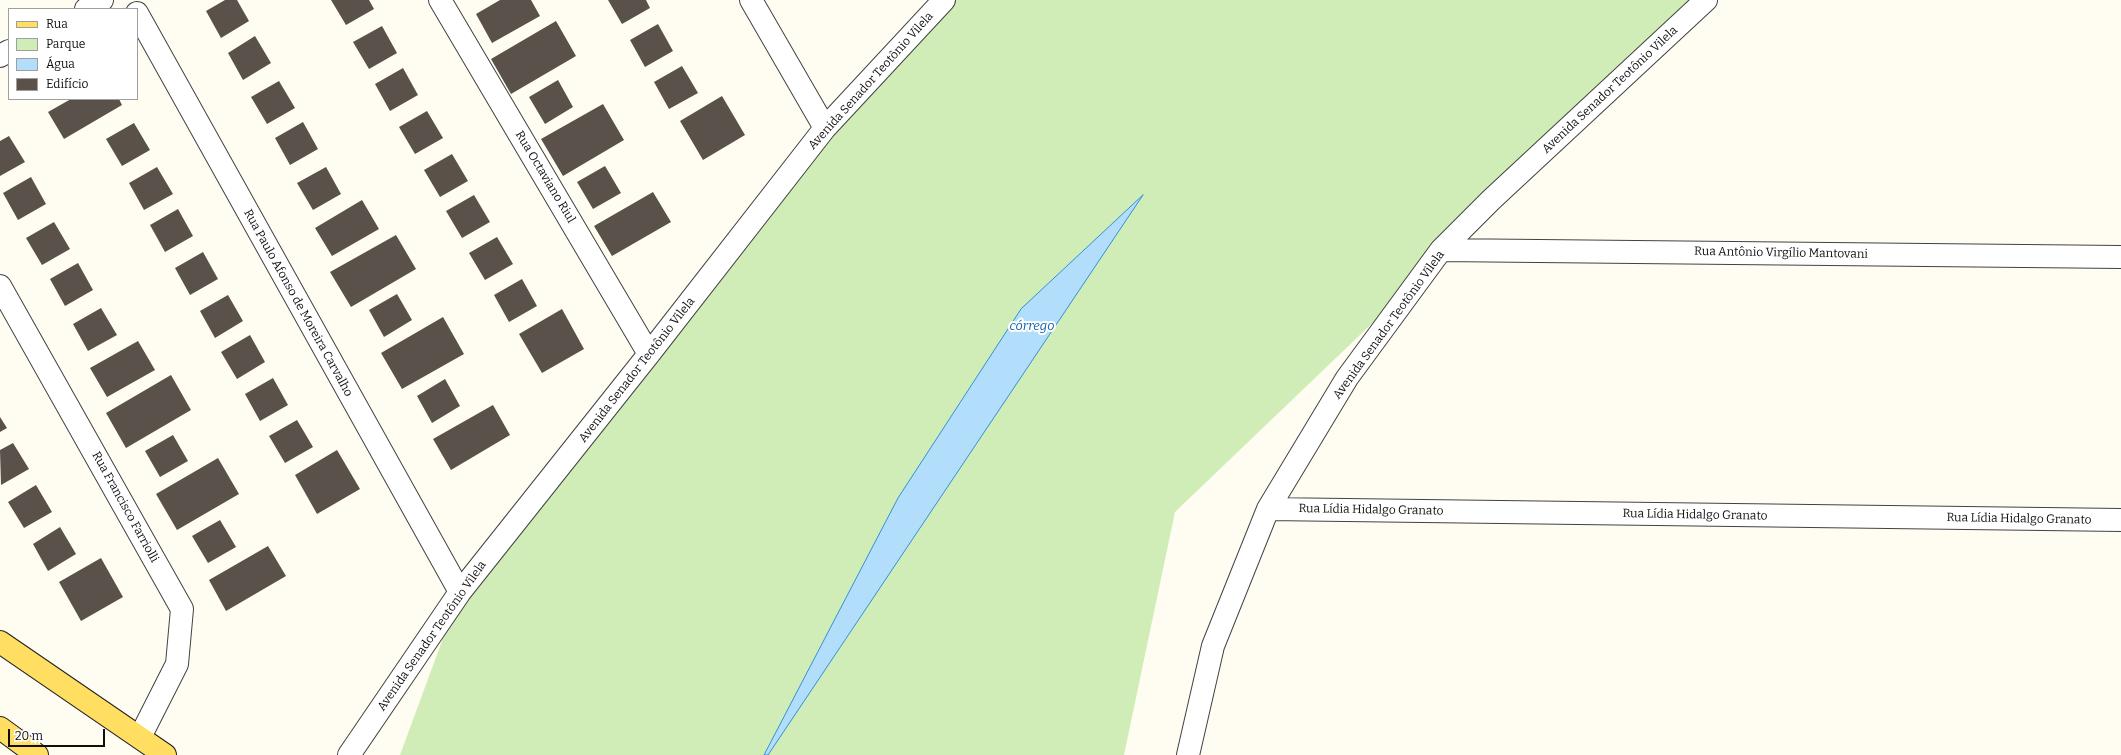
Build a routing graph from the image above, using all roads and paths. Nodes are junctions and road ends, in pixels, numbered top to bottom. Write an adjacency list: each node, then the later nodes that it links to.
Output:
1 (102, 0): 6 (street)
2 (440, 0): 13 (street, Rua Octaviano Riul)
3 (751, 0): 9 (street)
4 (944, 0): 7 (street, Avenida Senador Teotônio Vilela)
5 (1706, 0): 10 (street, Avenida Senador Teotônio Vilela)
6 (88, 8)
7 (924, 8): 9 (street, Avenida Senador Teotônio Vilela)
8 (138, 15): 16 (street, Rua Paulo Afonso de Moreira Carvalho)
9 (825, 128): 13 (street, Avenida Senador Teotônio Vilela)
10 (1441, 250): 11 (street, Rua Antônio Virgílio Mantovani); 14 (street, Avenida Senador Teotônio Vilela)
11 (2121, 256)
12 (0, 286): 19 (street, Rua Francisco Farriolli)
13 (650, 354): 16 (street, Avenida Senador Teotônio Vilela)
14 (1268, 509): 15 (street, Rua Lídia Hidalgo Granato); 23 (street, Avenida Senador Teotônio Vilela)
15 (2121, 520)
16 (460, 592): 22 (street, Avenida Senador Teotônio Vilela)
17 (0, 642): 19 (main road)
18 (0, 728): 20 (main road)
19 (140, 737): 21 (main road)
20 (37, 755)
21 (165, 755)
22 (349, 755)
23 (1188, 755)

